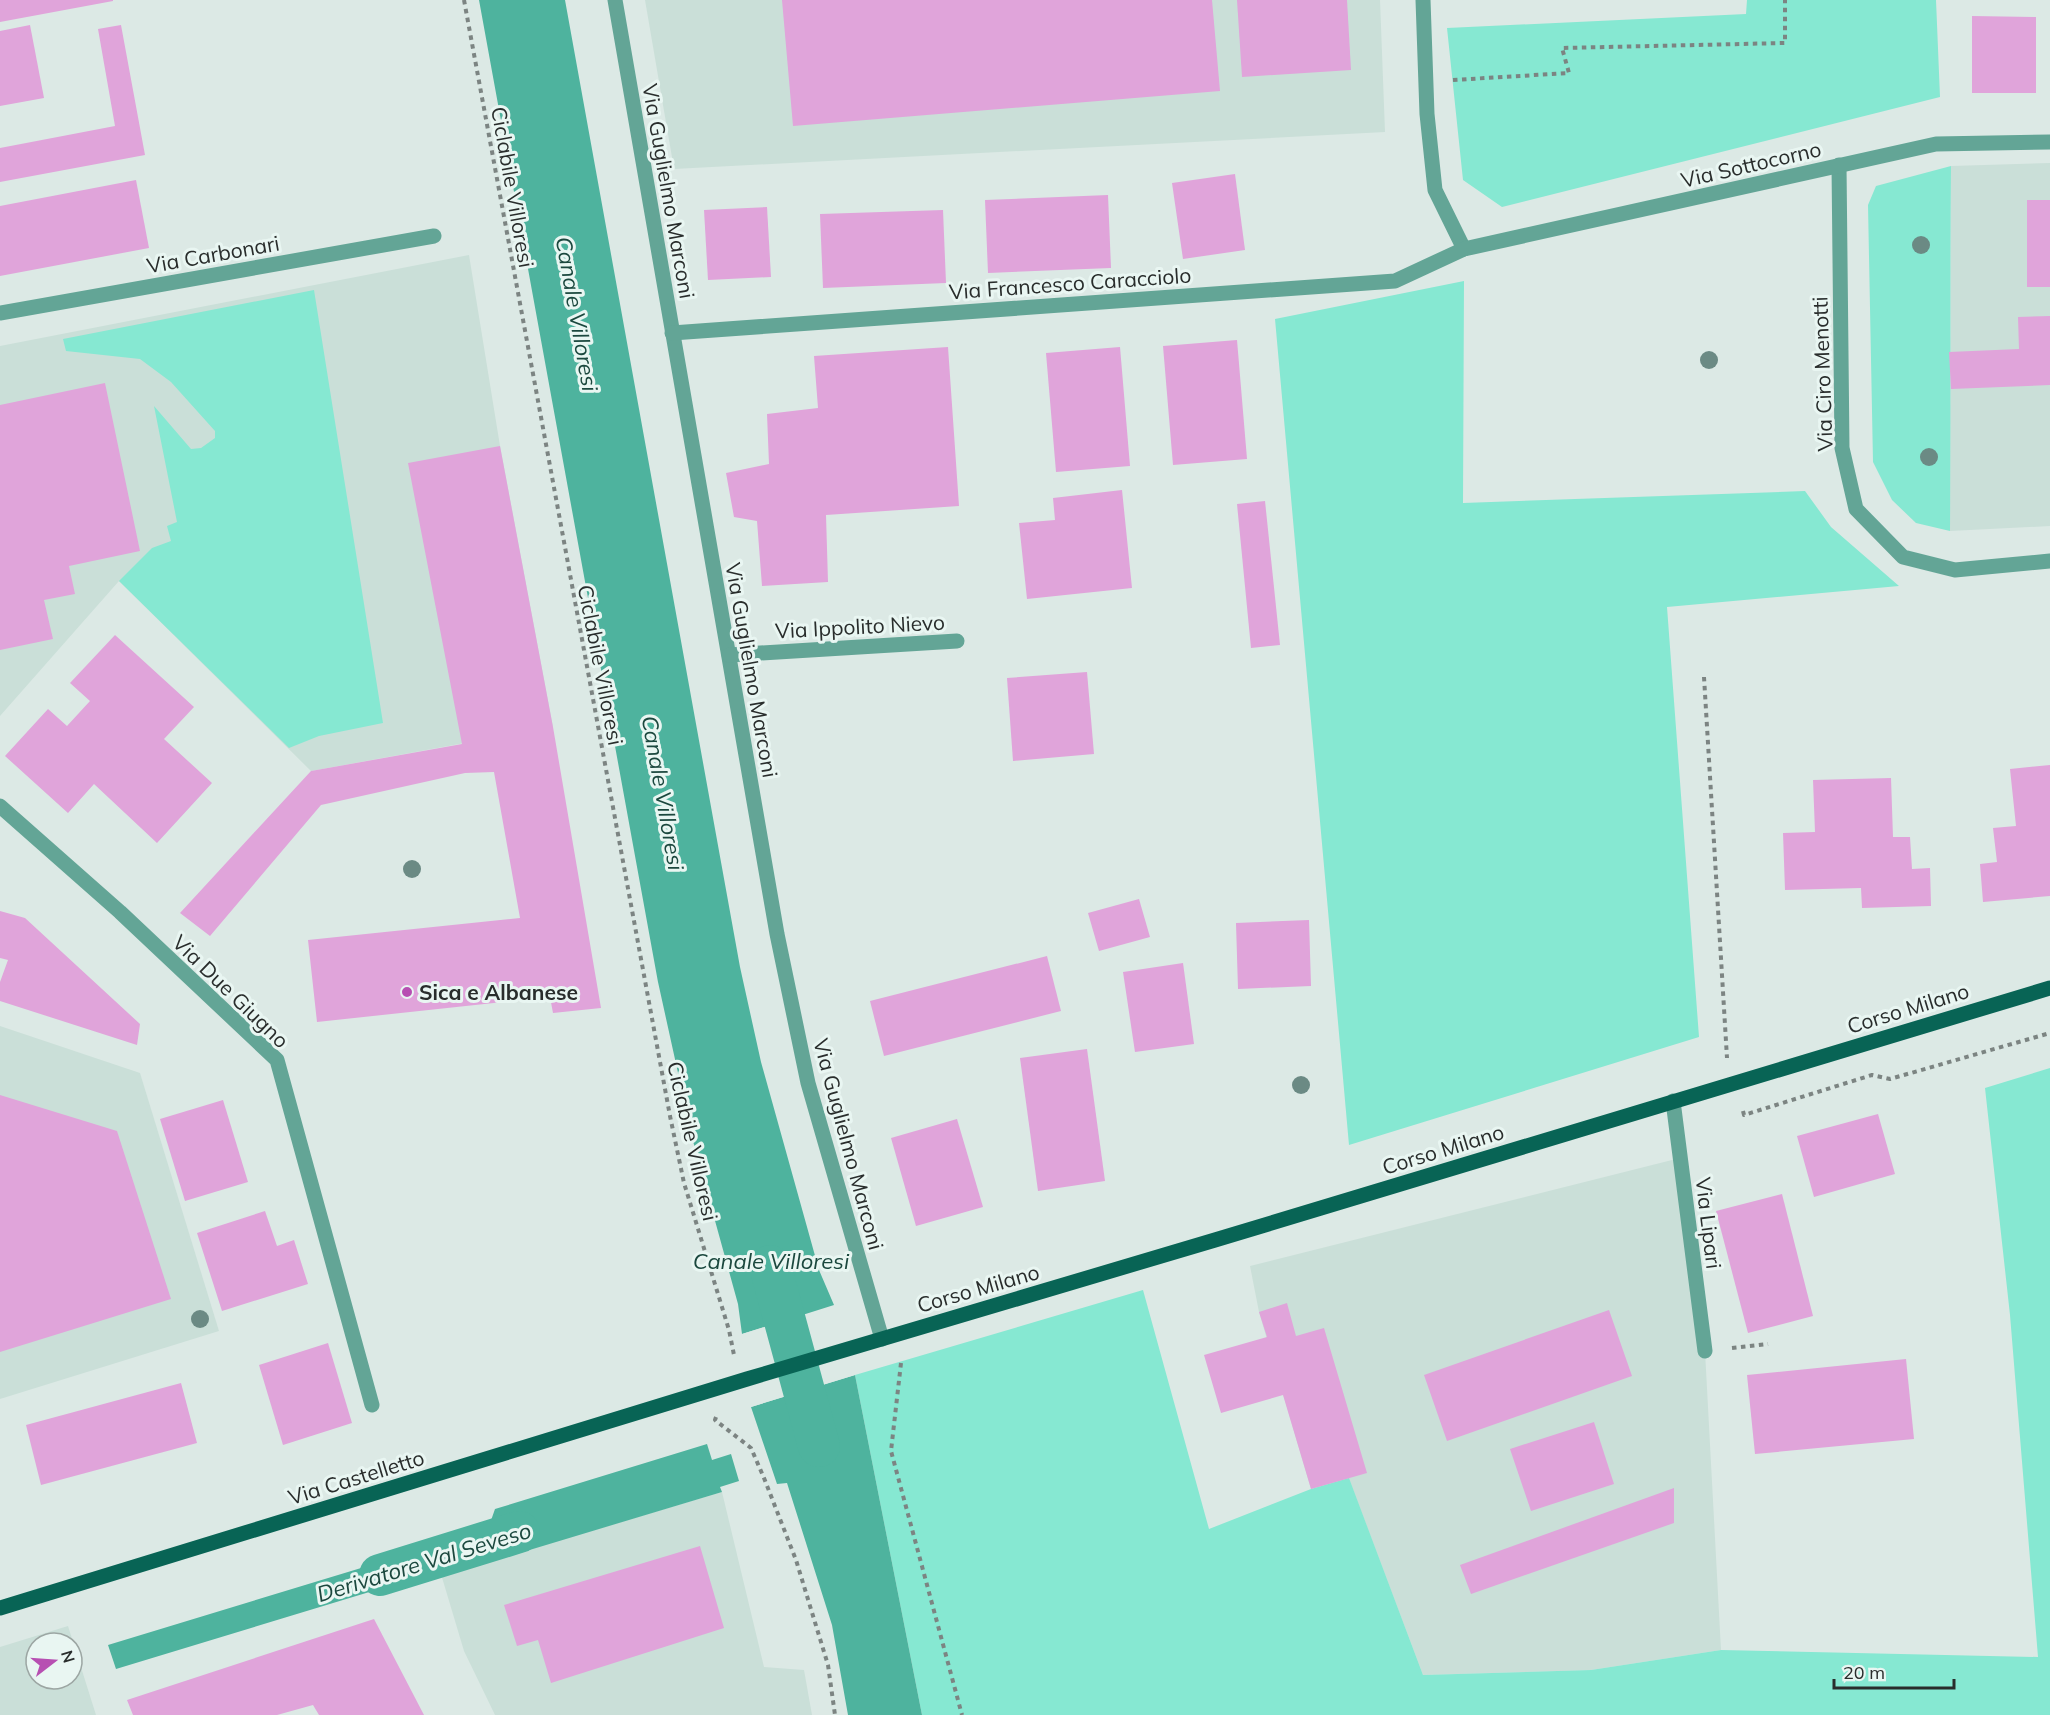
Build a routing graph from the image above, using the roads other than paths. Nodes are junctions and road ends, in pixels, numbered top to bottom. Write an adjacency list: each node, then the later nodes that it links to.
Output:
1 (615, 0): 8 (street, Via Guglielmo Marconi)
2 (1423, 0): 6 (street)
3 (2050, 142): 4 (street, Via Sottocorno)
4 (1839, 165): 6 (street, Via Sottocorno); 9 (street, Via Ciro Menotti)
5 (434, 236): 7 (street, Via Carbonari)
6 (1464, 249): 8 (street, Via Francesco Caracciolo)
7 (0, 313)
8 (672, 333): 11 (street, Via Guglielmo Marconi)
9 (2050, 561)
10 (957, 641): 11 (street, Via Ippolito Nievo)
11 (729, 655): 15 (street, Via Guglielmo Marconi)
12 (0, 806): 18 (street, Via Due Giugno)
13 (2050, 988): 14 (main road, Corso Milano)
14 (1673, 1101): 15 (main road, Corso Milano); 16 (street, Via Lipari)
15 (882, 1339): 17 (main road, Corso Milano)
16 (1705, 1351)
17 (747, 1379): 19 (main road, Via Castelletto)
18 (372, 1405)
19 (0, 1608)

